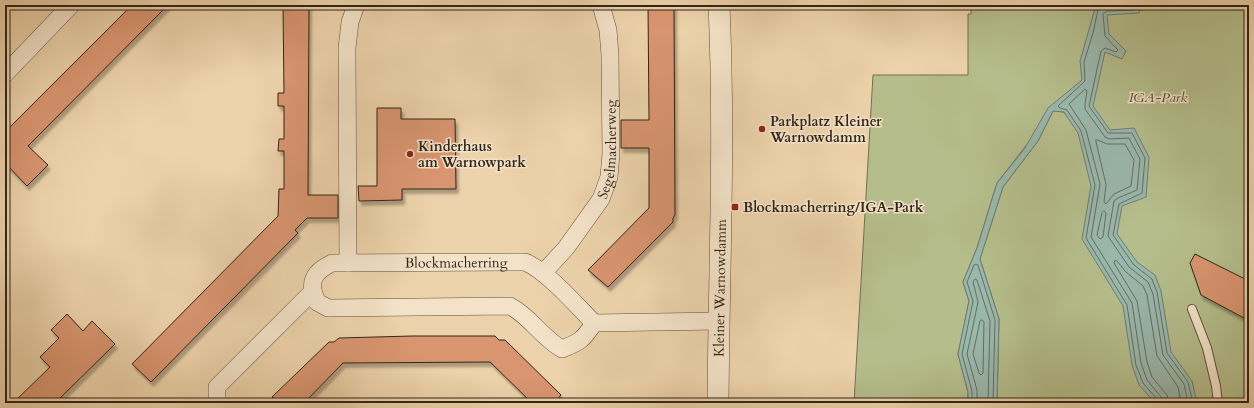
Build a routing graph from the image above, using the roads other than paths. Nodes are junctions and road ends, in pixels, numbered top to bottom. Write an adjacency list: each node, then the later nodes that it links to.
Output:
1 (71, 5): 5 (street)
2 (356, 5): 6 (street)
3 (601, 5): 7 (street, Segelmacherweg)
4 (719, 5): 10 (street, Kleiner Warnowdamm)
5 (5, 74)
6 (348, 263): 7 (street, Blockmacherring); 8 (street, Blockmacherring)
7 (543, 273): 11 (street, Blockmacherring)
8 (313, 291): 11 (street); 12 (street)
9 (1192, 309): 14 (lane)
10 (719, 321): 11 (street); 13 (street, Kleiner Warnowdamm)
11 (594, 323)
12 (217, 403)
13 (718, 403)
14 (1218, 403)

